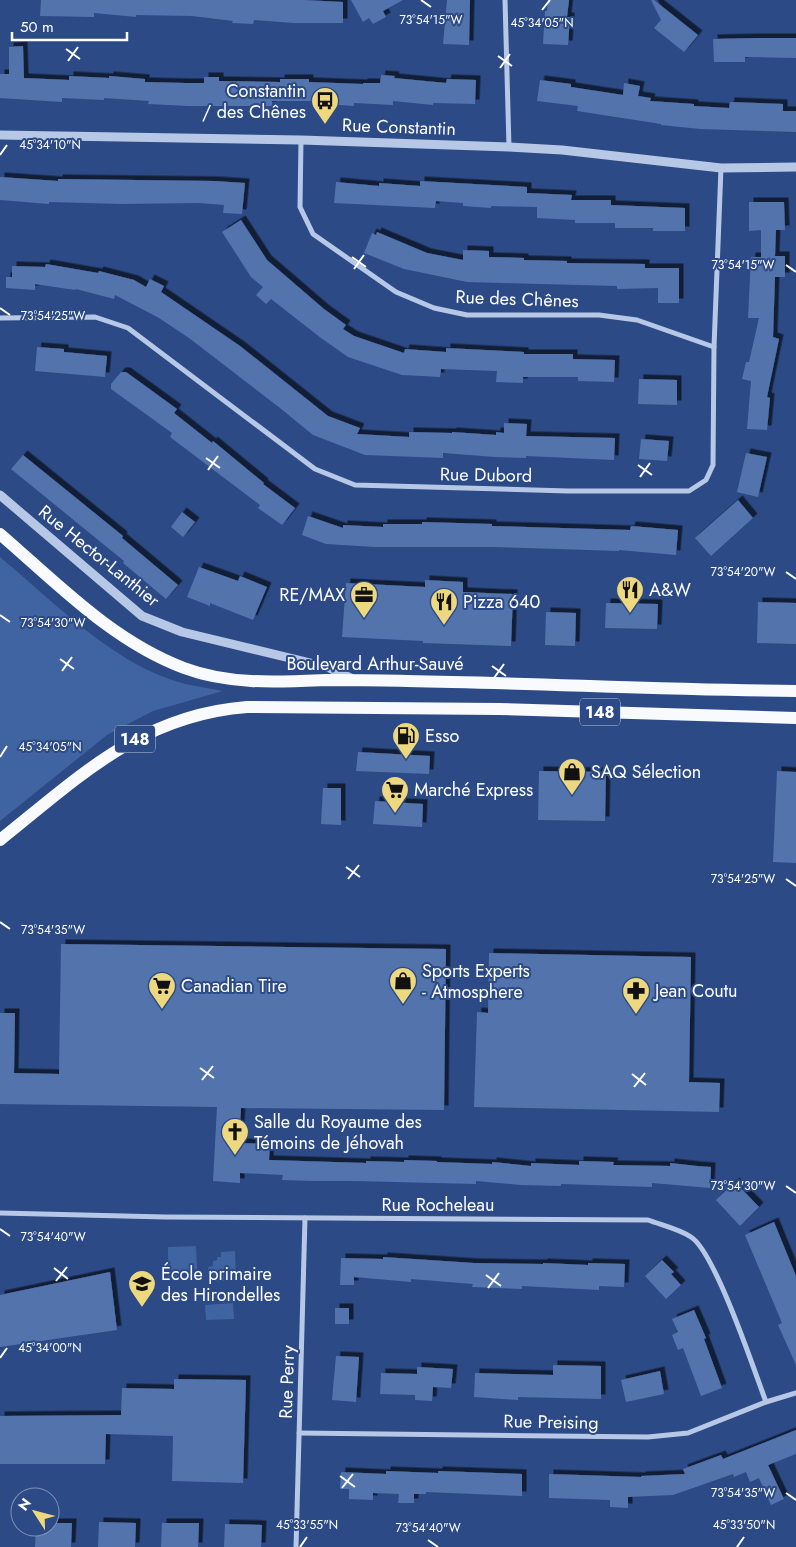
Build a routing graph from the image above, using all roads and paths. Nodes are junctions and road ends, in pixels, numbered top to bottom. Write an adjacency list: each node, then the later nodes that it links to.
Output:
1 (505, 0): 4 (street)
2 (0, 135): 3 (street, Rue Constantin)
3 (301, 140): 4 (street, Rue Constantin); 8 (street, Rue des Chênes)
4 (509, 147): 6 (street, Rue Constantin)
5 (796, 167): 6 (street, Rue Constantin)
6 (720, 168): 8 (street, Rue Dubord)
7 (0, 318): 8 (street, Rue Dubord)
8 (714, 347)
9 (0, 495): 11 (street, Rue Hector-Lanthier)
10 (0, 534): 11 (main road, Boulevard Arthur-Sauvé / 148)
11 (356, 680): 12 (main road, Boulevard Arthur-Sauvé / 148)
12 (796, 692)
13 (796, 718): 14 (main road, 148)
14 (0, 840)
15 (0, 1213): 16 (street, Rue Rocheleau)
16 (305, 1218): 18 (street, Rue Rocheleau); 19 (street, Rue Perry)
17 (796, 1393): 18 (street, Rue Preising)
18 (766, 1402): 19 (street, Rue Preising)
19 (299, 1433): 20 (street, Rue Perry)
20 (296, 1547)

